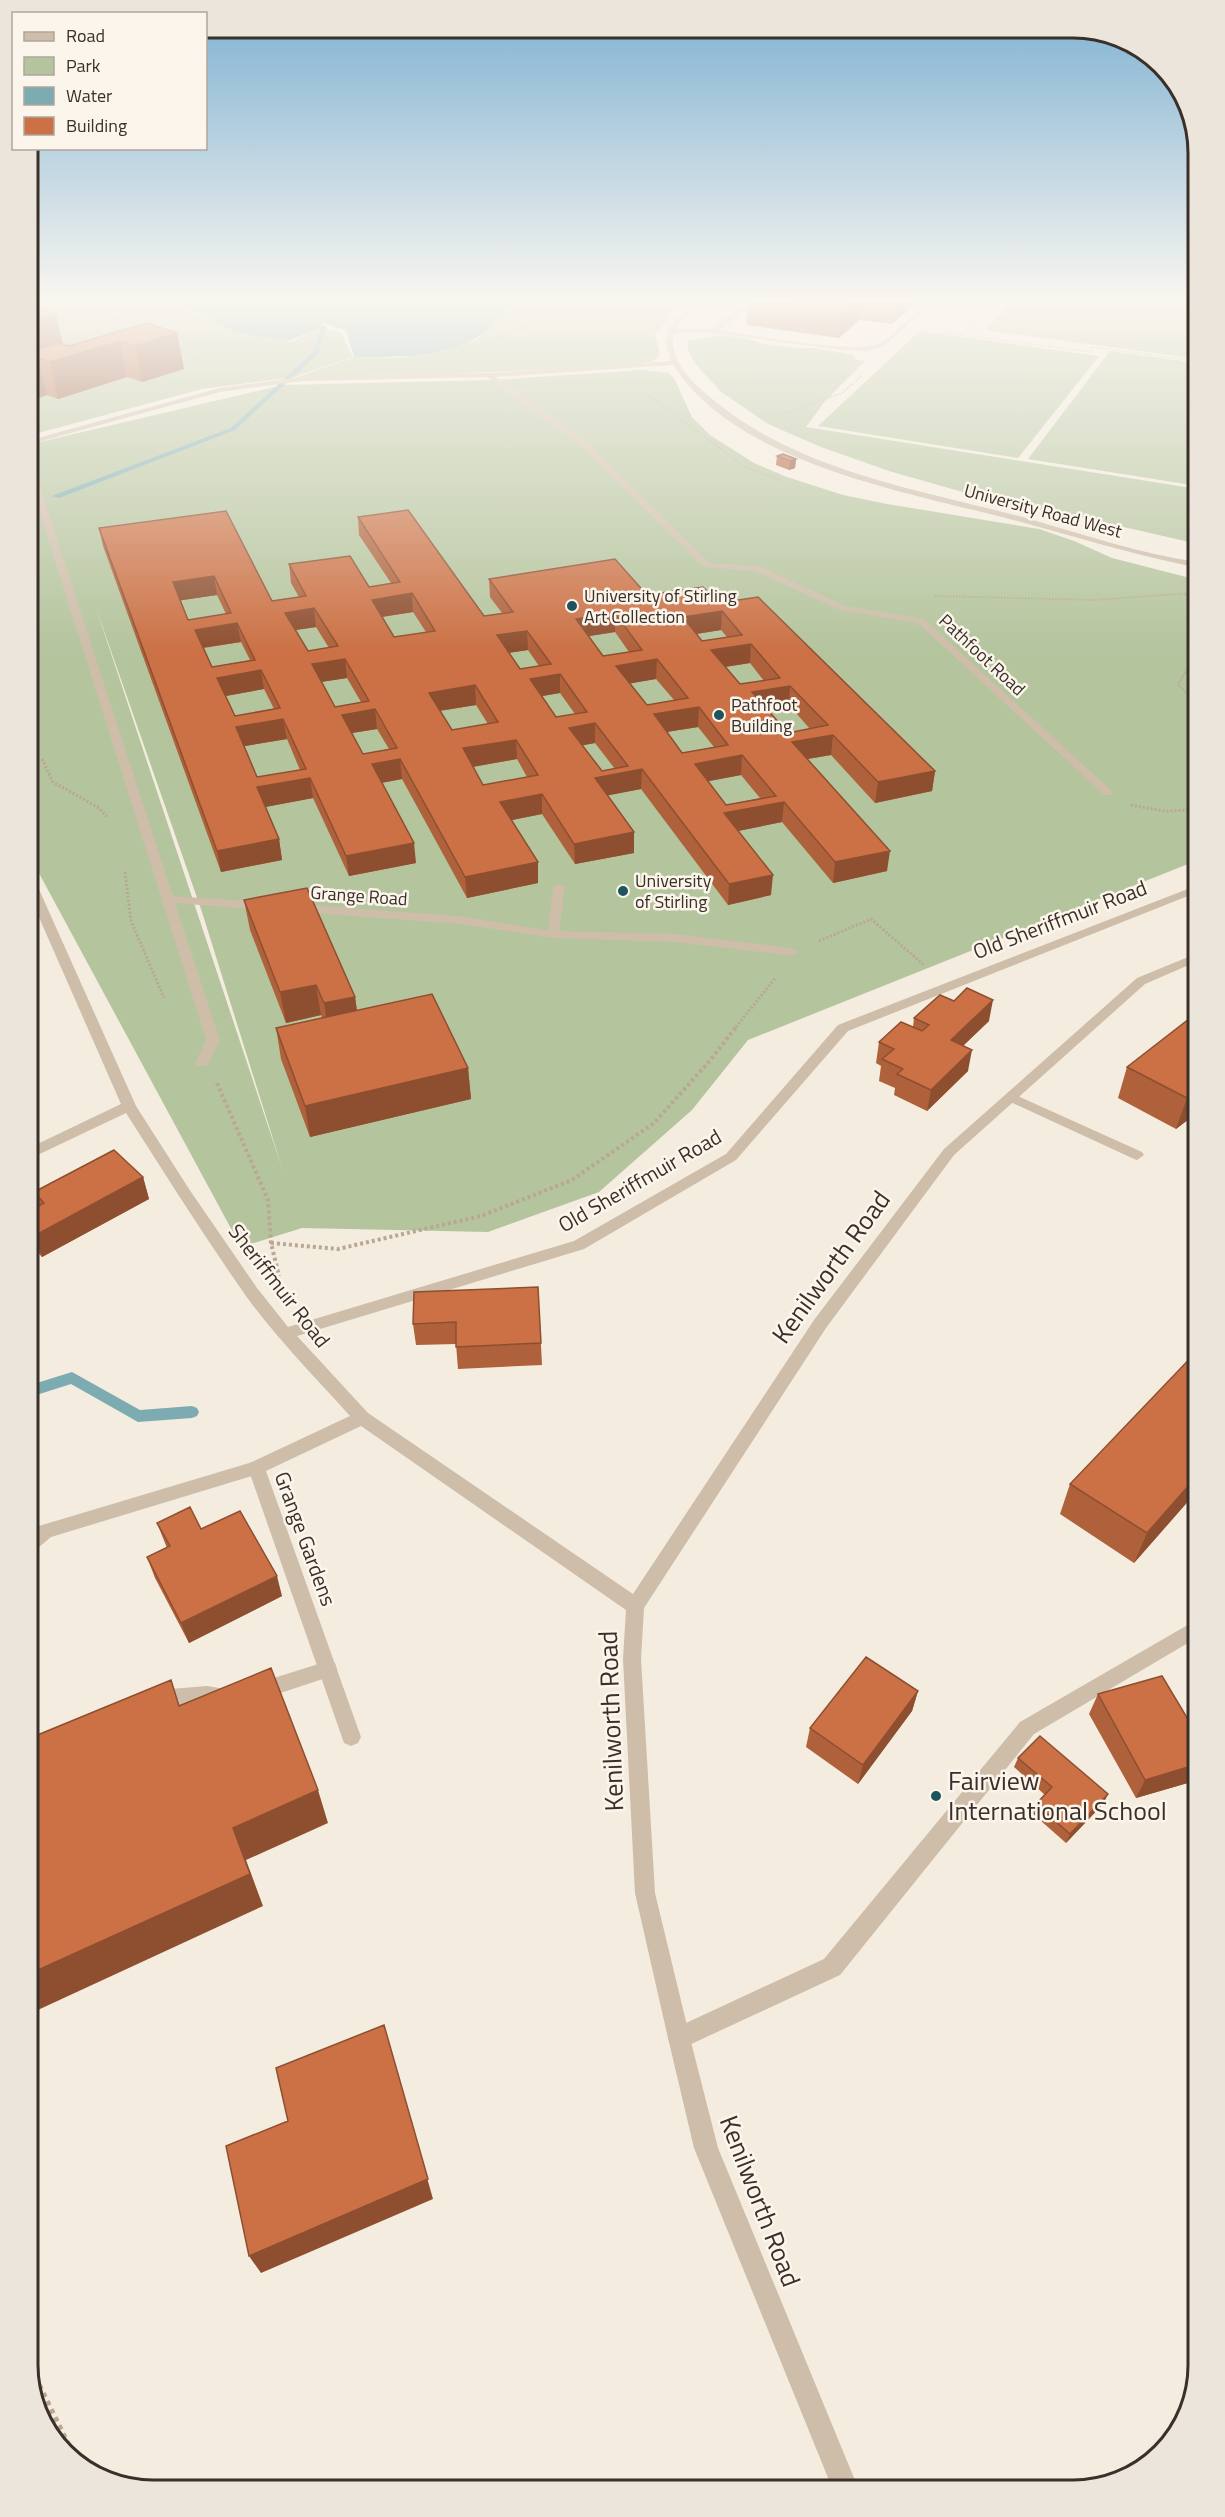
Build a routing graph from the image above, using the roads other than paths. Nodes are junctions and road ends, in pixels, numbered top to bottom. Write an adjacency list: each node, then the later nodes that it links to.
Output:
1 (120, 417): 4 (street)
2 (548, 417): 7 (street, Pathfoot Road)
3 (730, 417): 6 (street, University Road West)
4 (38, 440)
5 (38, 493): 10 (street)
6 (1188, 563)
7 (1108, 794)
8 (559, 886): 12 (street)
9 (1188, 892): 20 (street, Old Sheriffmuir Road)
10 (168, 899): 12 (street, Grange Road); 15 (street)
11 (38, 901): 17 (street, Sheriffmuir Road)
12 (554, 934): 13 (street, Grange Road)
13 (794, 952)
14 (1188, 961): 16 (street, Kenilworth Road)
15 (202, 1063)
16 (1011, 1097): 19 (street); 24 (street, Kenilworth Road)
17 (129, 1106): 18 (street); 20 (street, Sheriffmuir Road)
18 (38, 1150)
19 (1137, 1155)
20 (285, 1334): 21 (street, Sheriffmuir Road)
21 (362, 1418): 22 (street, Grange Gardens); 24 (street, Sheriffmuir Road)
22 (256, 1468): 23 (street); 26 (street, Grange Gardens)
23 (38, 1536)
24 (635, 1606): 29 (street, Kenilworth Road)
25 (1188, 1633): 29 (street)
26 (328, 1669): 27 (street); 28 (street, Grange Gardens)
27 (144, 1700)
28 (351, 1737)
29 (679, 2038): 30 (street, Kenilworth Road)
30 (842, 2480)

